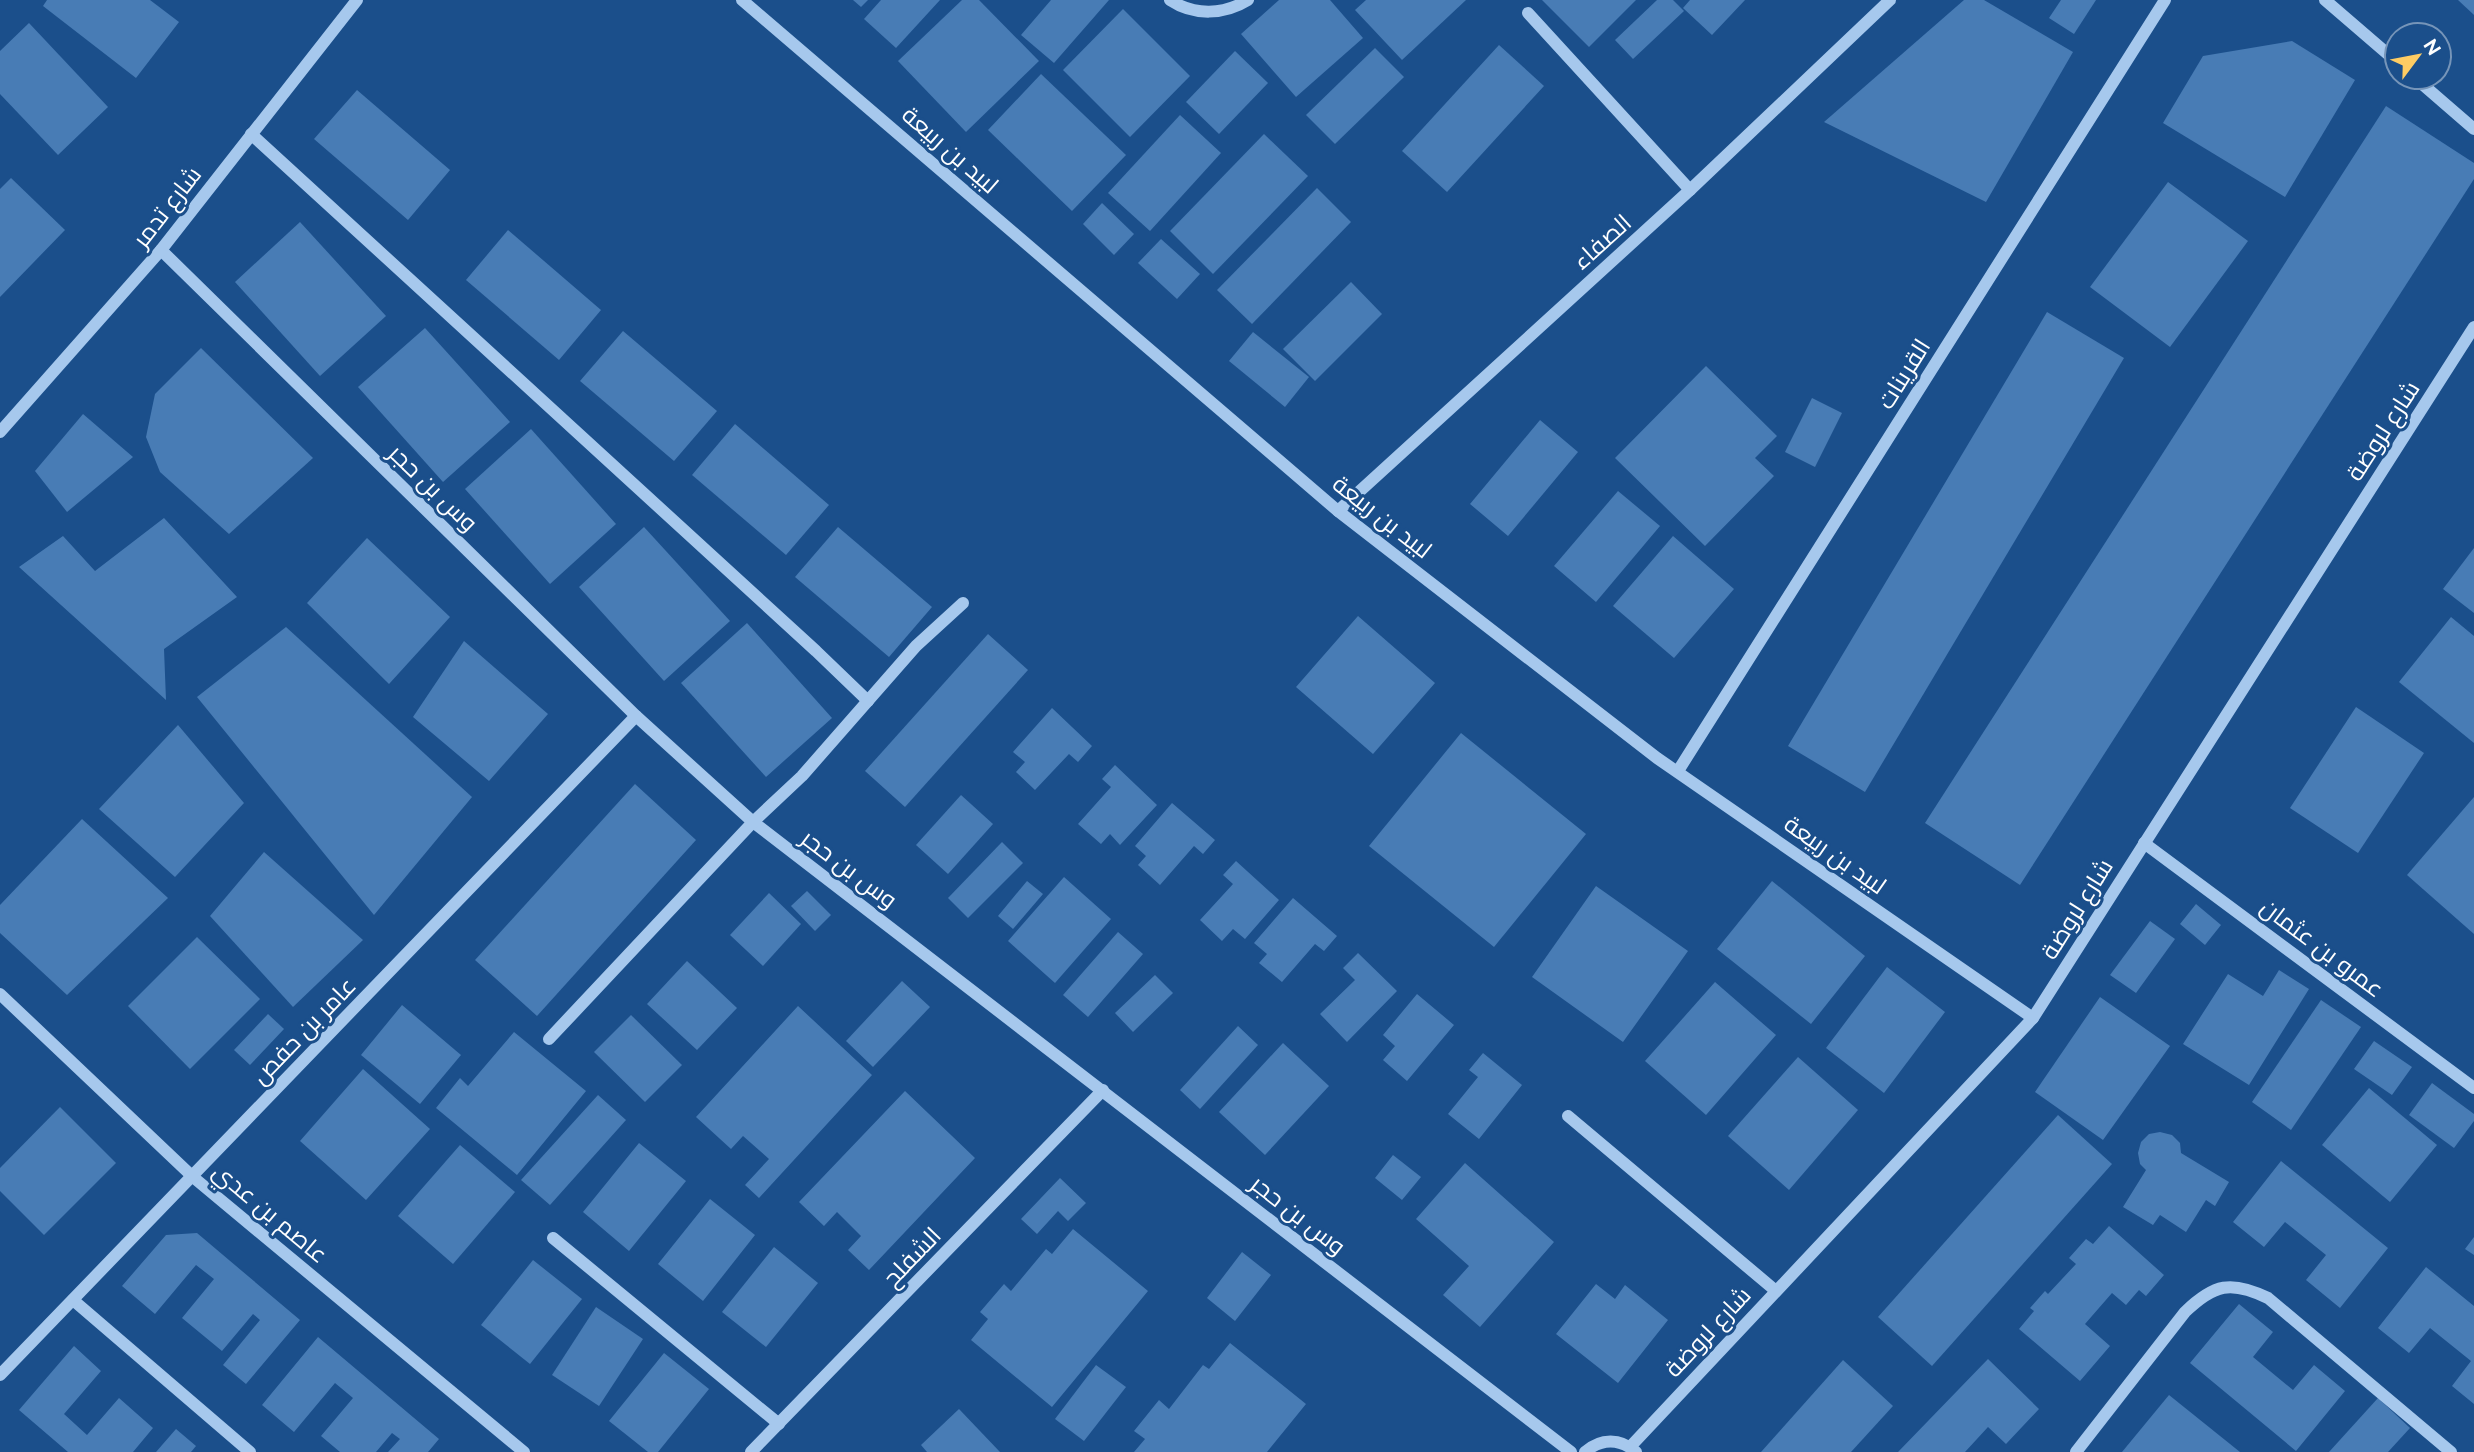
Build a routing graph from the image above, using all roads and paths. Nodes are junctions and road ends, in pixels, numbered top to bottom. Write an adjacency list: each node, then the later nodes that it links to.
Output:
1 (358, 0): 12 (street, شارع تدمر)
2 (742, 0): 17 (street, لبيد بن ربيعة)
3 (1170, 0): 4 (street)
4 (1248, 0)
5 (1890, 0): 13 (street, الصفاء)
6 (2165, 0): 21 (street, القرينات)
7 (2325, 0): 9 (street)
8 (1528, 13): 13 (street)
9 (2383, 50)
10 (2430, 91): 11 (street)
11 (2474, 129)
12 (251, 134): 14 (street, شارع تدمر); 19 (street)
13 (1690, 190): 17 (street, الصفاء)
14 (161, 250): 16 (street, شارع تدمر); 20 (street, وس بن حجر)
15 (2474, 327): 23 (street, شارع لروضة)
16 (0, 432)
17 (1338, 511): 21 (street, لبيد بن ربيعة)
18 (964, 603): 19 (street)
19 (867, 701): 22 (street)
20 (636, 716): 22 (street, وس بن حجر); 30 (street, عامر بن حفص)
21 (1678, 771): 25 (street, لبيد بن ربيعة)
22 (753, 822): 26 (street); 28 (street, وس بن حجر)
23 (2144, 843): 25 (street, شارع لروضة); 27 (street, عمرو بن عثمان)
24 (0, 994): 30 (street, عاصم بن عدي)
25 (2033, 1018): 32 (street, شارع لروضة)
26 (549, 1039)
27 (2474, 1088)
28 (1102, 1090): 35 (street, الشفلح); 40 (street, وس بن حجر)
29 (1568, 1115): 32 (street)
30 (193, 1177): 33 (street, عامر بن حفص); 38 (street, عاصم بن عدي)
31 (553, 1238): 35 (street)
32 (1776, 1291): 36 (street, شارع لروضة)
33 (73, 1300): 34 (street, عامر بن حفص); 37 (street)
34 (0, 1375)
35 (779, 1424): 39 (street, الشفلح)
36 (1634, 1449): 41 (street)
37 (250, 1452)
38 (524, 1452)
39 (751, 1452)
40 (1571, 1452)
41 (1585, 1452)
42 (2076, 1452): 43 (street)
43 (2451, 1452)

